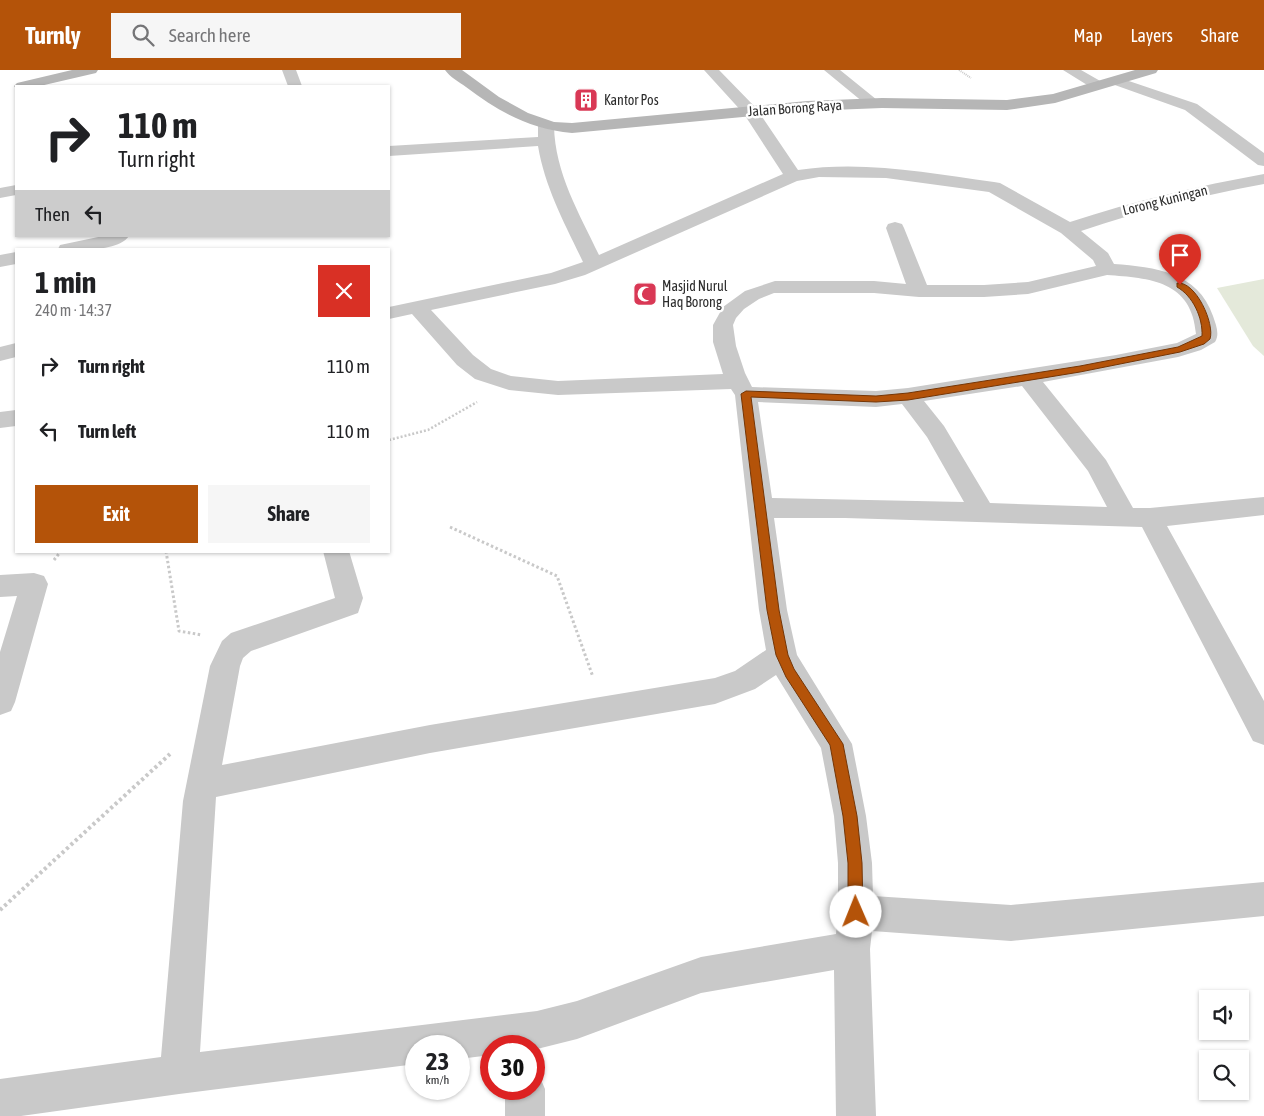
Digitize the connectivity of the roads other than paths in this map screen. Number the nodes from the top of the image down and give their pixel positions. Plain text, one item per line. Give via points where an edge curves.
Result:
1 (91, 70) edge
2 (289, 70) edge
3 (452, 70) edge
4 (711, 70) edge
5 (831, 70) edge
6 (1070, 70) edge
7 (1151, 70) edge
8 (1117, 81) junction
9 (26, 85) edge
10 (295, 85) edge
11 (1097, 85) junction
12 (874, 104) junction
13 (750, 111) junction
14 (545, 134) junction
15 (390, 151) edge
16 (1264, 161) edge
17 (793, 176) junction
18 (1264, 178) edge
19 (15, 190) edge
20 (0, 193) edge
21 (895, 228) dead end
22 (1068, 229) junction
23 (118, 237) edge
24 (73, 248) edge
25 (15, 258) edge
26 (0, 261) edge
27 (594, 264) junction
28 (1107, 269) junction
29 (919, 291) junction
30 (417, 308) junction
31 (390, 313) edge
32 (15, 350) edge
33 (0, 354) edge
34 (1027, 377) junction
35 (741, 388) junction
36 (908, 396) junction
37 (15, 418) edge
38 (0, 420) edge
39 (1264, 506) edge
40 (761, 508) junction
41 (984, 513) junction
42 (1138, 518) junction
43 (337, 553) edge
44 (0, 586) edge
45 (782, 655) junction
46 (0, 702) edge
47 (1264, 731) edge
48 (201, 788) junction
49 (1264, 899) edge
50 (856, 912) junction
51 (852, 949) junction
52 (533, 1035) edge
53 (480, 1043) edge
54 (179, 1074) junction
55 (0, 1098) edge
56 (525, 1100) edge
57 (525, 1116) edge
58 (856, 1116) edge

1 - 9 main road
2 - 10 street
3 - 14 main road, Jalan Borong Raya
4 - 13 street
5 - 12 street
6 - 11 street
7 - 8 main road, Jalan Borong Raya
8 - 11 main road, Jalan Borong Raya
8 - 16 street via 1191,107
11 - 12 main road, Jalan Borong Raya via 1055,98 1007,105
12 - 13 main road, Jalan Borong Raya
13 - 14 main road, Jalan Borong Raya via 572,128
13 - 17 street
14 - 15 street
14 - 27 street via 558,185
17 - 22 street via 819,172 886,173 994,187
17 - 27 street
18 - 22 street, Lorong Kuningan via 1130,208
19 - 20 street
21 - 29 street
22 - 28 street via 1101,258
23 - 24 street
25 - 26 street
27 - 30 street via 555,278
28 - 29 street via 1028,288
28 - 34 street via 1152,272 1188,290 1207,327 1206,337 1180,349
29 - 35 street via 775,286 746,298 729,313 723,325 724,339
30 - 31 street
30 - 35 street via 465,360 483,374 509,383 558,388
32 - 33 street
34 - 36 street
34 - 42 street
35 - 36 street via 876,399
35 - 40 street
36 - 41 street via 936,432
37 - 38 street
39 - 42 street
40 - 41 street
40 - 45 street via 773,610
41 - 42 street
42 - 47 street
43 - 48 street via 348,605 241,642 232,650 225,666
44 - 46 street via 34,584
45 - 48 street via 745,680 714,691 430,739 219,781
45 - 50 street via 836,744 850,816
48 - 54 street
49 - 50 street via 1010,923
50 - 51 street
51 - 52 street via 701,974
51 - 58 street
53 - 54 street
54 - 55 street
56 - 57 street

